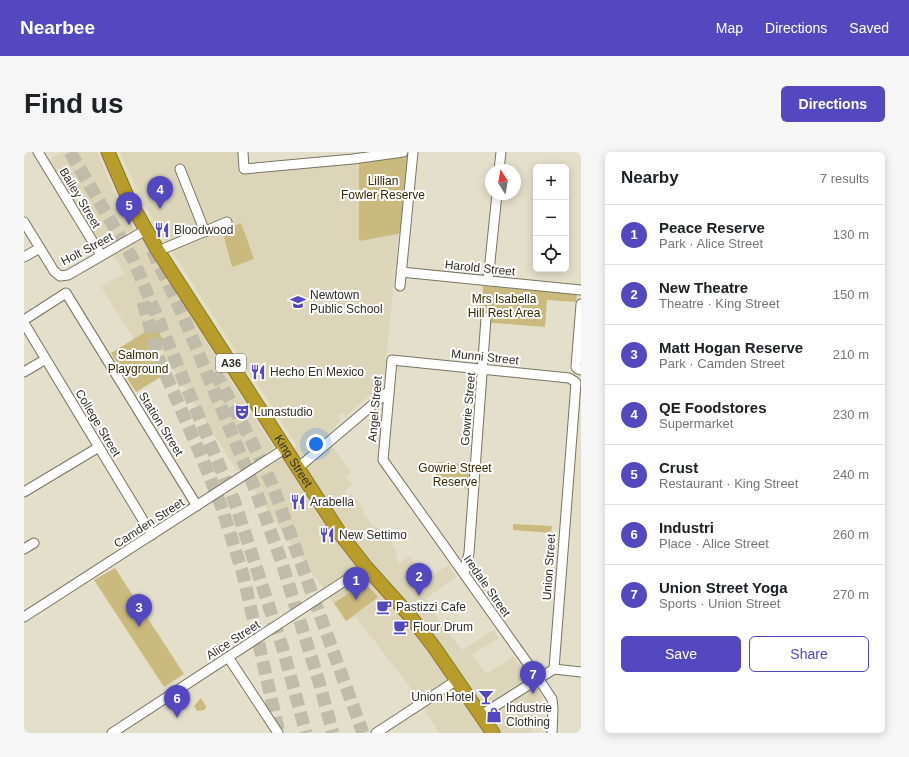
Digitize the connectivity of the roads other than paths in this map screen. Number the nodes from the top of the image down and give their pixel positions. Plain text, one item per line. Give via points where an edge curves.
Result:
1 (38, 152) edge
2 (108, 152) edge
3 (243, 152) edge
4 (403, 152) edge
5 (412, 152) edge
6 (501, 152) edge
7 (500, 164) edge
8 (180, 169) dead end
9 (496, 200) edge
10 (24, 222) edge
11 (227, 222) dead end
12 (146, 230) junction
13 (205, 232) junction
14 (40, 248) junction
15 (158, 251) junction
16 (101, 256) junction
17 (24, 257) edge
18 (401, 272) junction
19 (488, 281) junction
20 (400, 286) dead end
21 (581, 290) edge
22 (581, 304) edge
23 (486, 318) dead end
24 (24, 320) edge
25 (24, 323) edge
26 (46, 359) junction
27 (392, 360) joint
28 (579, 369) edge
29 (483, 370) junction
30 (24, 372) edge
31 (574, 380) joint
32 (389, 391) junction
33 (99, 447) junction
34 (286, 448) junction
35 (383, 460) joint
36 (299, 467) junction
37 (24, 492) edge
38 (197, 506) junction
39 (152, 535) junction
40 (34, 543) dead end
41 (24, 549) edge
42 (366, 567) junction
43 (464, 573) junction
44 (24, 617) edge
45 (228, 657) junction
46 (554, 669) junction
47 (581, 672) edge
48 (538, 679) junction
49 (457, 680) junction
50 (481, 715) junction
51 (112, 733) edge
52 (278, 733) edge
53 (376, 733) edge
54 (493, 733) edge
55 (552, 733) edge

1 - 16 street, Bailey Street
2 - 12 highway, King Street / A36 via 127,196
3 - 4 street via 244,169
5 - 18 street
6 - 7 street
8 - 13 street
9 - 19 street
10 - 14 street
11 - 13 street
12 - 15 highway, King Street / A36
12 - 16 street, Holt Street
13 - 15 street
14 - 16 street, Holt Street via 60,276 68,275
14 - 17 street
15 - 34 highway, King Street / A36
18 - 19 street, Harold Street
18 - 20 street
19 - 21 street, Harold Street
22 - 28 street via 576,367
23 - 29 street, Gowrie Street
24 - 38 street, Station Street via 66,293
25 - 26 street, College Street
26 - 30 street
26 - 33 street, College Street
27 - 29 street, Munni Street
27 - 32 street, Angel Street
29 - 31 street, Munni Street
29 - 43 street, Gowrie Street via 469,554
31 - 46 street, Union Street via 576,386
32 - 35 street, Angel Street
32 - 36 street
33 - 37 street
33 - 39 street, College Street
34 - 36 highway, King Street / A36
34 - 38 street, Camden Street
35 - 43 street, Iredale Street
36 - 42 highway, King Street / A36 via 342,535
38 - 39 street, Camden Street
39 - 44 street, Camden Street
40 - 41 street
42 - 45 street, Alice Street
42 - 49 highway, King Street / A36 via 422,631
43 - 48 street, Iredale Street
45 - 51 street, Alice Street
45 - 52 street
46 - 47 street
46 - 48 street
48 - 50 street
48 - 55 street, Iredale Street via 552,700
49 - 50 highway, King Street / A36
49 - 53 street
50 - 54 highway, King Street / A36

